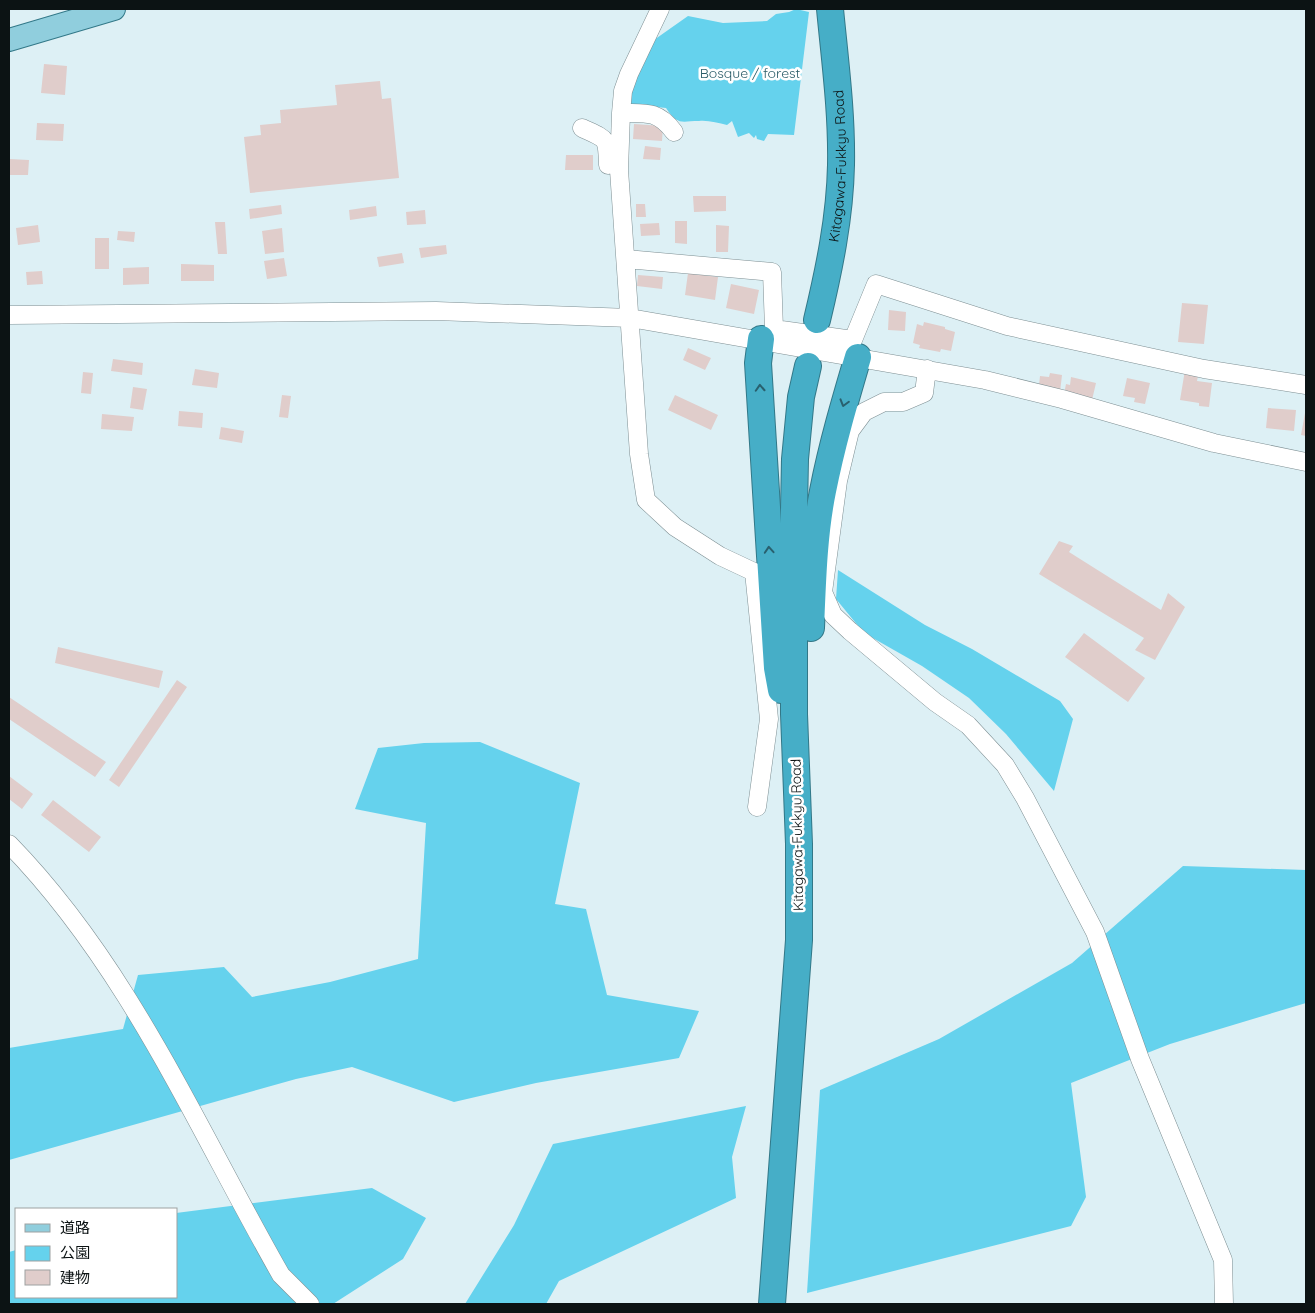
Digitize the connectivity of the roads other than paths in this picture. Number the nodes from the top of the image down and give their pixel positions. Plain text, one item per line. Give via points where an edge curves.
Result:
1 (114, 9) edge
2 (660, 9) edge
3 (830, 9) edge
4 (72, 15) edge
5 (9, 40) edge
6 (620, 112) junction
7 (582, 128) dead end
8 (674, 132) dead end
9 (618, 170) junction
10 (626, 259) junction
11 (9, 315) edge
12 (630, 318) junction
13 (817, 320) dead end
14 (761, 339) junction
15 (858, 357) junction
16 (808, 366) dead end
17 (927, 369) junction
18 (1306, 385) edge
19 (1306, 462) edge
20 (796, 772) junction
21 (757, 807) dead end
22 (9, 844) edge
23 (310, 1304) edge
24 (772, 1304) edge
25 (1224, 1304) edge

1 - 4 main road
2 - 6 street via 629,74
3 - 13 highway, Kitagawa-Fukkyu Road via 842,167 828,276
4 - 5 main road
6 - 8 street via 661,117
6 - 9 street
7 - 9 street via 605,139 609,171
9 - 10 street
10 - 12 street
10 - 18 street via 772,272 774,329 853,340 876,284 1006,326 1204,369
11 - 12 street via 436,311
12 - 14 street
12 - 21 street via 639,454 646,500 674,527 720,556 754,572 769,719
14 - 15 street
20 -> 14 highway via 776,668 758,363
15 - 17 street
15 -> 20 highway via 822,492 813,585 807,708
16 - 20 highway, Kitagawa-Fukkyu Road via 801,397 795,459
17 - 19 street via 985,380 1214,442
17 - 25 street via 924,393 903,402 884,402 864,412 850,431 838,481 823,592 833,615 850,631 935,702 968,725 1005,765 1025,798 1095,932 1140,1059 1223,1260
20 - 24 highway, Kitagawa-Fukkyu Road via 800,844 798,940
22 - 23 street via 42,878 142,1020 281,1275

